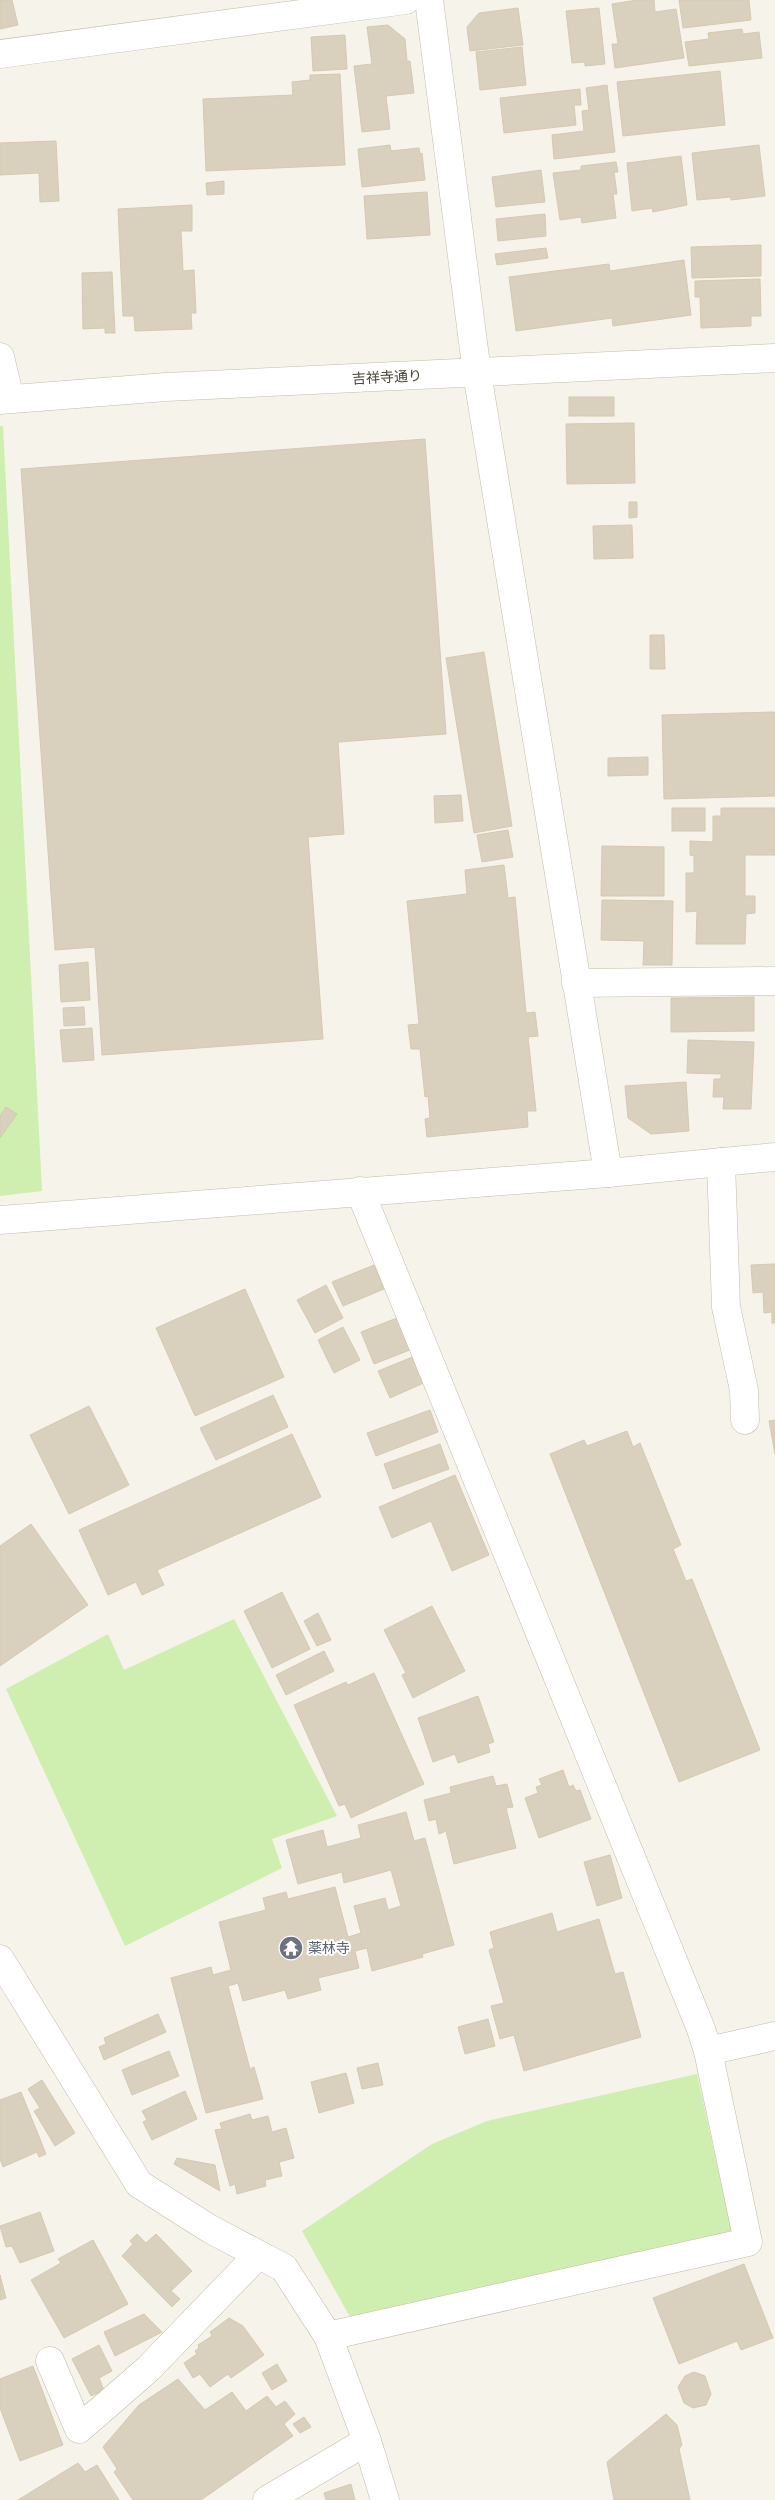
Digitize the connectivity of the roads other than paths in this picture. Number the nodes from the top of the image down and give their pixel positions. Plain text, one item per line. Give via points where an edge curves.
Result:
1 (406, 0) edge
2 (430, 0) edge
3 (0, 54) edge
4 (0, 357) edge
5 (775, 358) edge
6 (476, 373) junction
7 (5, 400) edge
8 (775, 981) edge
9 (576, 983) junction
10 (775, 1157) edge
11 (721, 1162) junction
12 (608, 1173) junction
13 (360, 1191) junction
14 (0, 1220) edge
15 (745, 1420) dead end
16 (0, 1959) edge
17 (775, 2036) edge
18 (708, 2051) junction
19 (258, 2255) junction
20 (328, 2336) junction
21 (50, 2361) dead end
22 (367, 2441) junction
23 (267, 2500) edge
24 (385, 2500) edge

1 - 3 street
2 - 6 street
4 - 7 street
5 - 6 street, 吉祥寺通り
6 - 7 street, 吉祥寺通り via 166,387
6 - 9 street
8 - 9 street
9 - 12 street
10 - 11 street
11 - 12 street
11 - 15 street via 726,1307 744,1390
12 - 13 street
13 - 14 street
13 - 18 street
16 - 19 street via 139,2184
17 - 18 street
18 - 20 street via 748,2242
19 - 20 street via 284,2268
19 - 21 street via 148,2369 78,2429
20 - 22 street
22 - 23 street
22 - 24 street

